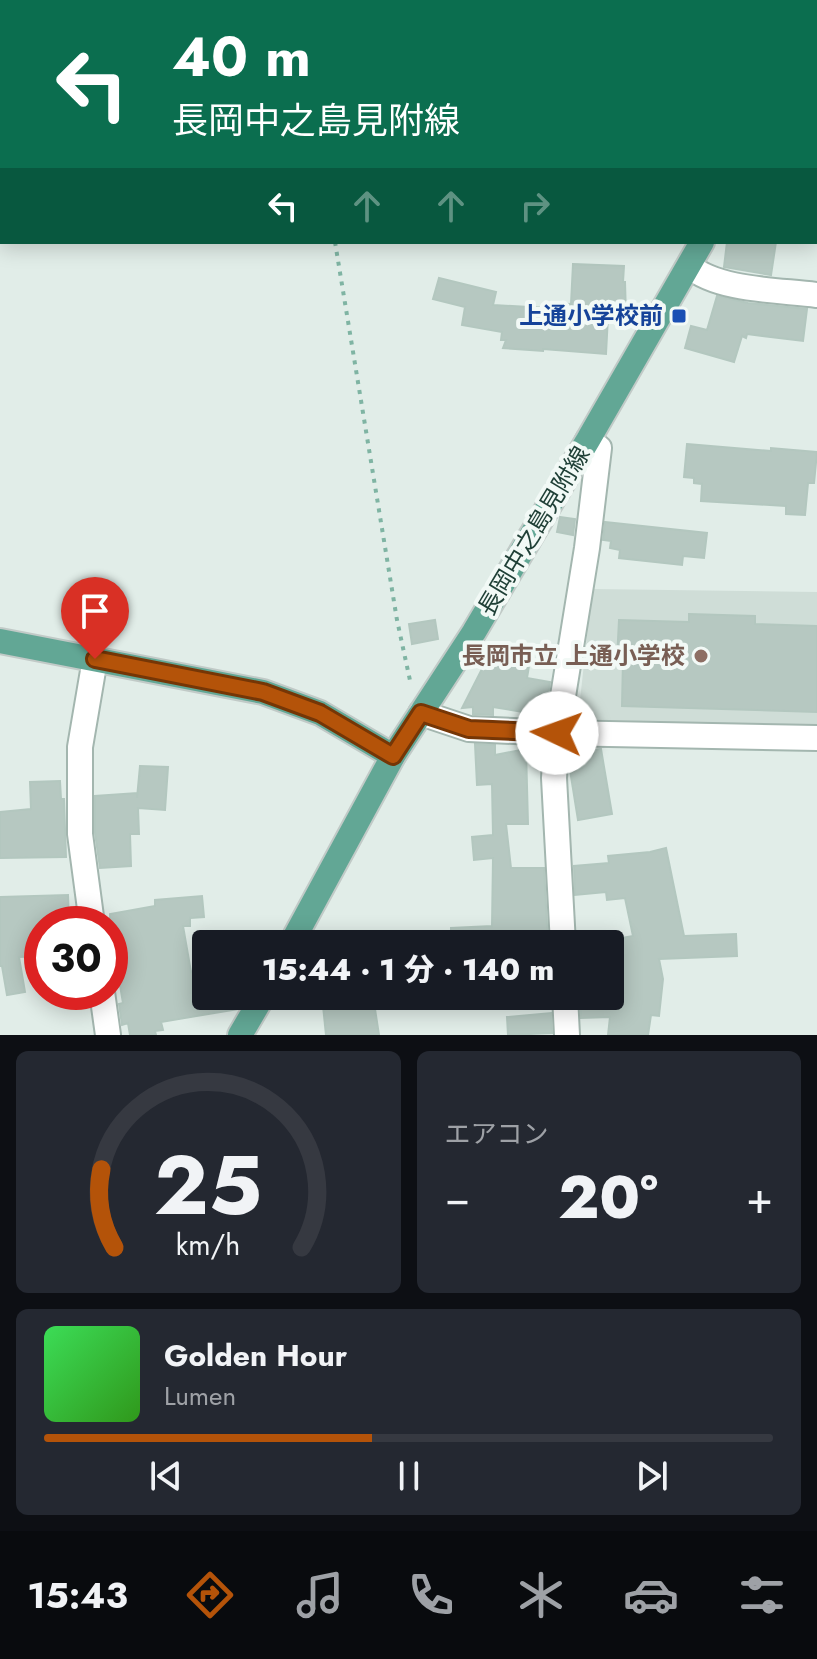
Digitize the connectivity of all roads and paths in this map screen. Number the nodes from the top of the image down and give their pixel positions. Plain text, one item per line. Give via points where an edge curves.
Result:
1 (335, 244) edge
2 (701, 244) edge
3 (689, 266) junction
4 (817, 295) edge
5 (588, 440) junction
6 (0, 641) edge
7 (95, 659) junction
8 (421, 713) junction
9 (557, 733) junction
10 (817, 738) edge
11 (393, 756) junction
12 (90, 906) edge
13 (299, 930) edge
14 (562, 930) edge
15 (105, 1010) edge
16 (255, 1010) edge
17 (566, 1010) edge
18 (108, 1035) edge
19 (240, 1035) edge
20 (567, 1035) edge

1 - 8 path via 397,620
2 - 3 main road, 長岡中之島見附線
3 - 4 street via 723,284
3 - 5 main road, 長岡中之島見附線
5 - 8 main road, 長岡中之島見附線
5 - 9 street via 599,448 597,471
6 - 7 main road
7 - 11 main road via 263,692 320,713
7 - 12 street via 80,747 80,834
8 - 9 street via 469,729
8 - 11 main road, 長岡中之島見附線
9 - 10 street
9 - 14 street via 554,778
11 - 13 main road, 長岡中之島見附線
15 - 18 street
16 - 19 main road
17 - 20 street

